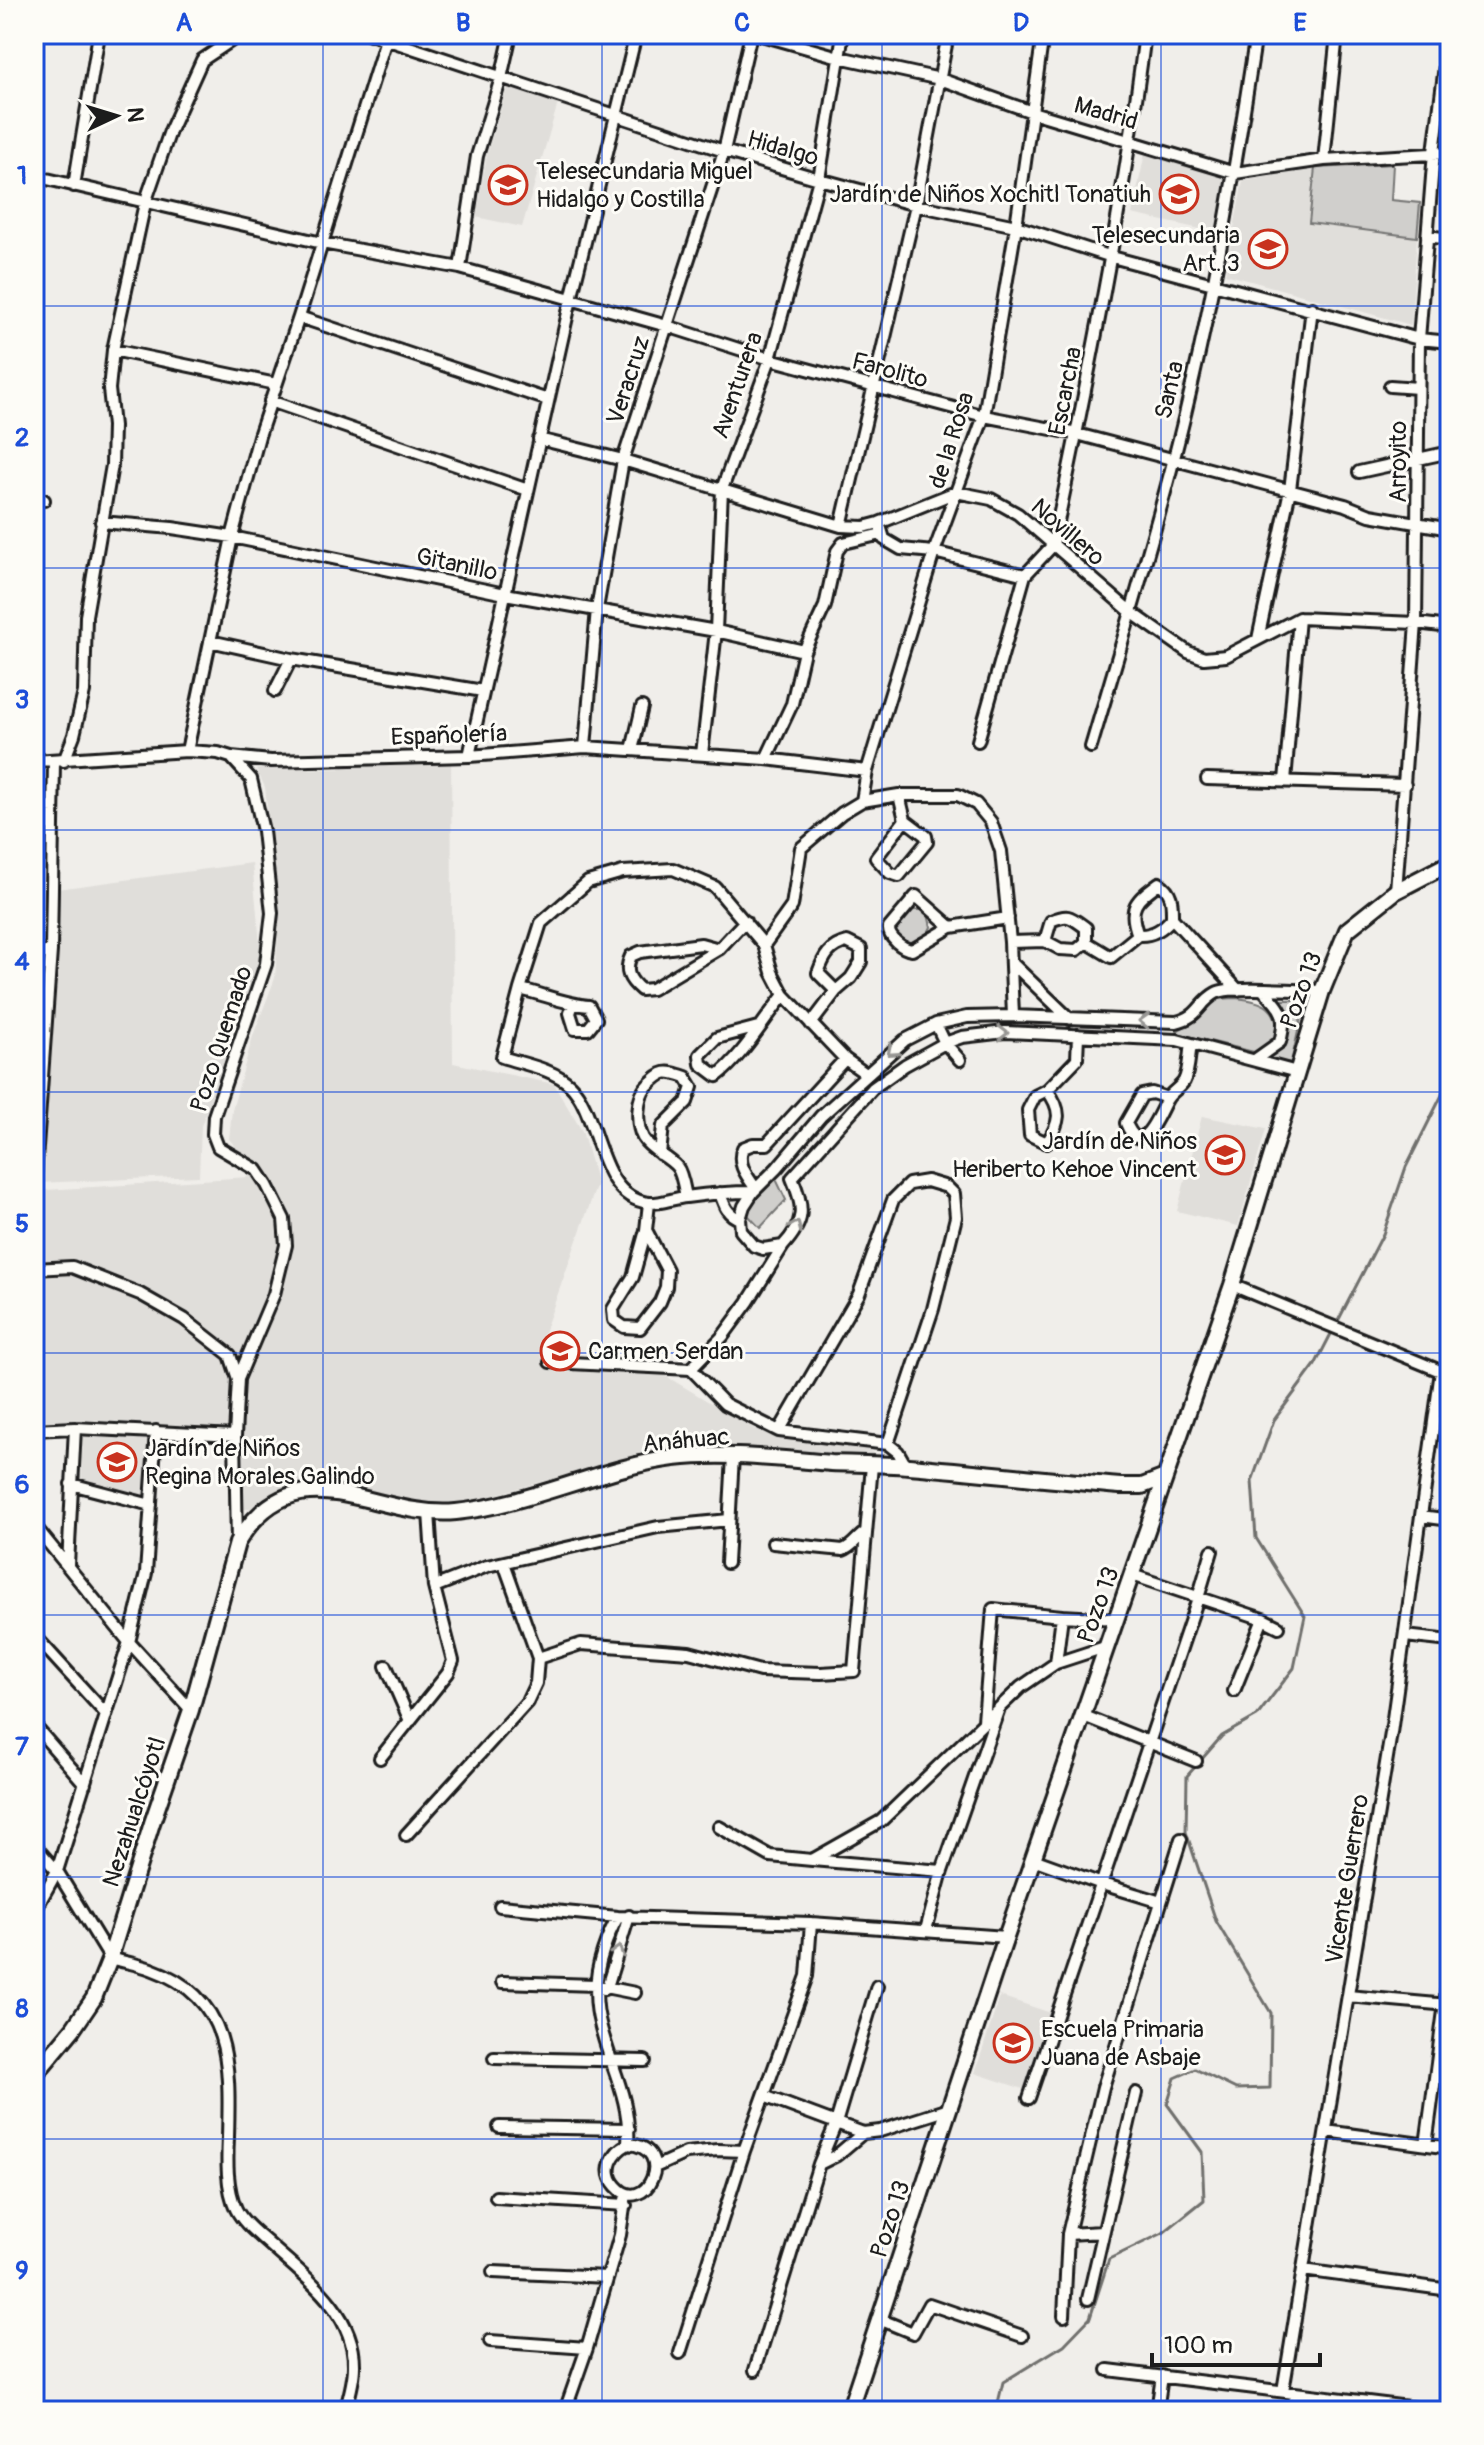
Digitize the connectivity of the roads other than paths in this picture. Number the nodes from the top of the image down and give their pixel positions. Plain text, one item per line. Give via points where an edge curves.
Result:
1 (99, 34) edge
2 (241, 34) edge
3 (370, 34) edge
4 (511, 34) edge
5 (636, 34) edge
6 (751, 34) edge
7 (758, 34) edge
8 (843, 34) edge
9 (948, 34) edge
10 (1043, 34) edge
11 (1145, 34) edge
12 (1256, 34) edge
13 (1337, 34) edge
14 (1449, 34) edge
15 (386, 37) edge
16 (839, 57) junction
17 (501, 78) junction
18 (940, 79) junction
19 (1032, 112) junction
20 (617, 114) junction
21 (1131, 141) junction
22 (724, 151) junction
23 (1434, 152) junction
24 (1450, 153) edge
25 (1324, 160) junction
26 (1235, 173) junction
27 (34, 176) edge
28 (819, 179) junction
29 (74, 186) junction
30 (145, 203) junction
31 (916, 205) junction
32 (1016, 226) junction
33 (1427, 236) junction
34 (1450, 239) edge
35 (322, 243) junction
36 (1112, 257) junction
37 (460, 268) junction
38 (1215, 282) junction
39 (571, 299) junction
40 (1312, 308) junction
41 (299, 317) junction
42 (667, 326) junction
43 (1419, 339) junction
44 (1450, 342) edge
45 (113, 350) junction
46 (770, 359) junction
47 (276, 384) junction
48 (875, 386) junction
49 (1390, 386) dead end
50 (1418, 388) junction
51 (548, 400) junction
52 (270, 401) junction
53 (984, 416) junction
54 (1077, 434) junction
55 (539, 439) junction
56 (1450, 452) edge
57 (1418, 458) junction
58 (623, 460) junction
59 (1174, 460) junction
60 (1359, 472) dead end
61 (722, 489) junction
62 (528, 490) junction
63 (1290, 490) junction
64 (956, 492) junction
65 (101, 522) junction
66 (1418, 522) junction
67 (841, 526) junction
68 (881, 528) junction
69 (1450, 529) edge
70 (232, 537) junction
71 (1053, 545) junction
72 (934, 552) junction
73 (1025, 575) junction
74 (505, 594) junction
75 (597, 609) junction
76 (1131, 612) junction
77 (1299, 618) junction
78 (1416, 623) junction
79 (1450, 627) edge
80 (716, 631) junction
81 (1258, 639) junction
82 (210, 641) junction
83 (804, 651) junction
84 (291, 659) junction
85 (275, 691) dead end
86 (483, 691) junction
87 (642, 707) dead end
88 (978, 741) dead end
89 (585, 747) junction
90 (1091, 747) dead end
91 (632, 750) junction
92 (187, 751) junction
93 (702, 754) junction
94 (469, 756) junction
95 (231, 757) junction
96 (766, 759) junction
97 (34, 761) edge
98 (59, 761) junction
99 (867, 771) junction
100 (1207, 779) dead end
101 (1285, 781) junction
102 (1405, 785) junction
103 (899, 795) junction
104 (862, 801) junction
105 (34, 806) edge
106 (53, 807) junction
107 (905, 820) junction
108 (1450, 863) edge
109 (1396, 891) junction
110 (1008, 918) junction
111 (1172, 918) junction
112 (745, 921) junction
113 (951, 927) junction
114 (1138, 935) junction
115 (1045, 941) junction
116 (1010, 942) junction
117 (1086, 942) junction
118 (764, 945) junction
119 (719, 949) junction
120 (51, 951) junction
121 (34, 954) edge
122 (1011, 962) junction
123 (520, 989) junction
124 (1238, 990) junction
125 (1263, 990) junction
126 (836, 991) junction
127 (1322, 991) junction
128 (784, 995) junction
129 (573, 1004) dead end
130 (1013, 1016) junction
131 (1070, 1019) junction
132 (1176, 1022) junction
133 (811, 1024) junction
134 (936, 1024) junction
135 (758, 1027) junction
136 (1078, 1035) junction
137 (1177, 1040) junction
138 (945, 1043) junction
139 (1191, 1044) junction
140 (845, 1059) junction
141 (1256, 1059) junction
142 (960, 1060) dead end
143 (1297, 1072) junction
144 (866, 1074) junction
145 (1047, 1090) junction
146 (1167, 1098) junction
147 (38, 1101) edge
148 (660, 1154) junction
149 (777, 1168) junction
150 (792, 1178) junction
151 (34, 1189) edge
152 (755, 1190) junction
153 (720, 1193) junction
154 (686, 1197) junction
155 (649, 1203) junction
156 (740, 1219) junction
157 (646, 1230) junction
158 (783, 1246) junction
159 (34, 1269) edge
160 (1232, 1285) junction
161 (550, 1362) dead end
162 (691, 1369) junction
163 (1446, 1373) edge
164 (238, 1379) junction
165 (75, 1428) junction
166 (34, 1430) edge
167 (156, 1431) junction
168 (779, 1431) junction
169 (235, 1436) junction
170 (888, 1444) junction
171 (733, 1456) junction
172 (872, 1465) junction
173 (906, 1466) junction
174 (1165, 1477) junction
175 (71, 1484) junction
176 (151, 1505) junction
177 (429, 1512) junction
178 (1421, 1516) junction
179 (729, 1520) junction
180 (1450, 1520) edge
181 (34, 1525) edge
182 (866, 1532) junction
183 (237, 1543) junction
184 (773, 1543) dead end
185 (1212, 1551) dead end
186 (504, 1563) junction
187 (727, 1563) dead end
188 (68, 1565) junction
189 (1132, 1575) junction
190 (434, 1587) junction
191 (1198, 1598) junction
192 (1062, 1616) junction
193 (1116, 1619) junction
194 (1263, 1619) junction
195 (1279, 1627) dead end
196 (34, 1635) edge
197 (1405, 1636) junction
198 (1450, 1641) edge
199 (129, 1642) junction
200 (1105, 1647) junction
201 (538, 1658) junction
202 (1056, 1663) junction
203 (386, 1666) dead end
204 (1234, 1691) dead end
205 (1000, 1705) junction
206 (191, 1710) junction
207 (106, 1714) junction
208 (1084, 1716) junction
209 (410, 1721) junction
210 (984, 1721) junction
211 (34, 1725) edge
212 (1149, 1742) junction
213 (380, 1758) dead end
214 (1196, 1761) dead end
215 (85, 1784) junction
216 (719, 1827) dead end
217 (406, 1835) dead end
218 (1181, 1839) dead end
219 (34, 1845) edge
220 (1033, 1859) junction
221 (812, 1860) junction
222 (57, 1871) junction
223 (942, 1871) junction
224 (1102, 1884) junction
225 (1161, 1902) junction
226 (500, 1906) dead end
227 (34, 1912) edge
228 (624, 1916) junction
229 (811, 1923) junction
230 (926, 1930) junction
231 (1006, 1937) junction
232 (110, 1958) junction
233 (1450, 1966) edge
234 (502, 1982) dead end
235 (877, 1986) dead end
236 (599, 1989) junction
237 (635, 1993) dead end
238 (1348, 1996) junction
239 (1447, 2005) edge
240 (494, 2058) dead end
241 (610, 2060) junction
242 (645, 2061) dead end
243 (34, 2076) edge
244 (1136, 2093) dead end
245 (764, 2096) junction
246 (1029, 2098) dead end
247 (949, 2109) junction
248 (836, 2123) junction
249 (499, 2127) dead end
250 (629, 2129) junction
251 (1326, 2131) junction
252 (863, 2133) junction
253 (628, 2144) junction
254 (1426, 2145) junction
255 (1450, 2148) edge
256 (744, 2151) junction
257 (819, 2164) junction
258 (655, 2167) junction
259 (496, 2197) dead end
260 (626, 2200) junction
261 (1102, 2232) junction
262 (1068, 2234) junction
263 (1303, 2270) junction
264 (493, 2272) dead end
265 (608, 2277) junction
266 (1450, 2290) edge
267 (1088, 2299) dead end
268 (1064, 2316) dead end
269 (879, 2319) junction
270 (1022, 2336) dead end
271 (490, 2341) dead end
272 (587, 2348) junction
273 (680, 2353) dead end
274 (755, 2370) dead end
275 (1108, 2370) dead end
276 (1162, 2376) junction
277 (1288, 2392) junction
278 (346, 2408) dead end
279 (490, 2408) dead end
280 (523, 2411) edge
281 (565, 2411) edge
282 (849, 2411) edge
283 (1157, 2411) edge
284 (1296, 2411) edge
285 (1441, 2411) edge

1 - 29 street
2 - 30 street via 202,60
3 - 15 street, Hidalgo
4 - 17 street
5 - 20 street
6 - 22 street, Veracruz
7 - 16 street, Madrid
8 - 16 street, Aventurera
9 - 18 street
10 - 19 street, de la Rosa
11 - 21 street, Escarcha
12 - 26 street, Santa
13 - 25 street
14 - 23 street, Arroyito
15 - 17 street, Hidalgo
15 - 35 street
16 - 18 street, Madrid
16 - 28 street, Aventurera
17 - 20 street, Hidalgo
17 - 37 street via 477,156
18 - 19 street, Madrid
18 - 31 street
19 - 21 street, Madrid
19 - 32 street, de la Rosa
20 - 22 street, Hidalgo
20 - 39 street
21 - 26 street, Madrid
21 - 36 street, Escarcha
22 - 28 street, Hidalgo
22 - 42 street, Veracruz
23 - 24 street, Madrid
23 - 25 street, Madrid
23 - 33 street, Arroyito
25 - 26 street, Madrid
26 - 38 street, Santa
27 - 29 street, Farolito
28 - 31 street, Hidalgo
28 - 46 street, Aventurera
29 - 30 street, Farolito
30 - 35 street, Farolito
30 - 45 street
31 - 32 street, Hidalgo
31 - 48 street
32 - 36 street, Hidalgo
32 - 53 street, de la Rosa
33 - 34 street
33 - 43 street, Arroyito
35 - 37 street, Farolito
35 - 41 street
36 - 38 street, Hidalgo
36 - 54 street, Escarcha
37 - 39 street, Farolito
38 - 40 street, Hidalgo
38 - 59 street, Santa
39 - 42 street, Farolito
39 - 51 street
40 - 43 street, Hidalgo
40 - 63 street
41 - 47 street
41 - 51 street
42 - 46 street, Farolito
42 - 58 street, Veracruz
43 - 44 street, Hidalgo
43 - 50 street, Arroyito
45 - 47 street
45 - 65 street via 112,465
46 - 48 street, Farolito
46 - 61 street, Aventurera
47 - 52 street
48 - 53 street, Farolito
48 - 67 street
49 - 50 street
50 - 57 street, Arroyito
51 - 55 street
52 - 62 street
52 - 70 street
53 - 54 street, Farolito
53 - 64 street, de la Rosa
54 - 59 street, Farolito
54 - 71 street, Escarcha
55 - 58 street
55 - 62 street
56 - 57 street
57 - 60 street
57 - 66 street, Arroyito
58 - 61 street
58 - 75 street, Veracruz
59 - 63 street, Farolito
59 - 76 street, Santa
61 - 67 street
61 - 80 street, Aventurera
62 - 74 street
63 - 66 street, Farolito via 1370,515
63 - 81 street
64 - 68 street
64 - 71 street, Novillero via 991,499 1018,514
64 - 72 street, de la Rosa
65 - 70 street, Gitanillo
65 - 98 street via 86,616 84,692 74,735
66 - 69 street, Farolito
66 - 78 street, Arroyito
67 - 68 street
68 - 72 street via 884,539 901,549
68 - 83 street via 843,543 837,551 825,606
70 - 74 street, Gitanillo
70 - 82 street
71 - 73 street
71 - 76 street, Novillero
72 - 73 street
72 - 99 street, de la Rosa
73 - 88 street
74 - 75 street, Gitanillo
74 - 86 street
75 - 80 street, Gitanillo
75 - 89 street, Veracruz
76 - 81 street, Novillero via 1204,658 1226,656
76 - 90 street, Santa
77 - 78 street, Novillero
77 - 81 street, Novillero
77 - 101 street
78 - 79 street, Novillero
78 - 102 street, Arroyito
80 - 83 street, Gitanillo
80 - 93 street, Aventurera
82 - 84 street
82 - 92 street
83 - 96 street via 792,704
84 - 85 street
84 - 86 street
86 - 94 street
87 - 91 street
89 - 91 street, Españolería
89 - 94 street, Españolería
91 - 93 street, Españolería
92 - 95 street, Españolería
92 - 98 street, Españolería
93 - 96 street, Españolería
94 - 95 street, Españolería via 271,761
95 - 164 street, Pozo Quemado via 251,779 272,913 266,964 214,1116 213,1134 218,1147 257,1170 267,1185 284,1219 286,1245 274,1294
96 - 99 street, Españolería
97 - 98 street, Españolería
98 - 106 street
99 - 104 street, de la Rosa
100 - 101 street
101 - 102 street
102 - 109 street, Arroyito
103 - 104 street
103 - 107 street
103 - 110 street via 958,795 976,804 991,822 1001,851
104 - 118 street via 801,848 792,906
105 - 106 street
106 - 120 street
107 - 107 street via 876,858 899,876 927,842
108 - 109 main road, Pozo 13
109 - 127 main road, Pozo 13 via 1347,930
110 - 113 street
110 - 116 street
111 - 114 street via 1162,929
111 - 114 street via 1172,900 1159,883 1133,906 1131,918
111 - 124 street
112 - 118 street
112 - 119 street
112 - 123 street via 715,887 673,869 623,872 588,882 541,923
113 - 113 street via 916,896 888,931 912,950
114 - 117 street via 1111,957
115 - 116 street
115 - 117 street via 1077,950
115 - 117 street via 1051,921 1064,915 1086,928
116 - 122 street
118 - 128 street
119 - 119 street via 701,944 640,952 626,966 630,981 641,990 652,989
120 - 121 street
120 - 147 street
122 - 130 street
122 - 131 street
123 - 129 street
123 - 155 street via 502,1057 568,1082 580,1096 615,1182 625,1193
124 - 125 street
124 - 132 street via 1216,993 1189,1020
125 - 127 street
125 - 141 street via 1280,1007 1284,1025 1280,1042
126 - 126 street via 818,973 835,945 847,942 861,949 861,962
126 - 133 street
127 - 143 main road, Pozo 13
128 - 133 street
128 - 135 street
130 - 131 street
130 - 134 street
132 -> 131 street
132 - 137 street
133 - 140 street
134 - 138 street
134 -> 144 street via 905,1040
135 - 135 street via 717,1038 700,1055 701,1064 717,1076
136 - 137 street
138 -> 136 street via 986,1033
136 - 145 street via 1077,1059
137 - 139 street
138 - 142 street
138 - 150 street via 873,1088
139 - 141 street
139 - 146 street via 1185,1080
140 - 144 street
140 - 152 street via 767,1144 743,1148 744,1171
141 - 143 street
143 - 160 main road, Pozo 13
144 - 149 street
145 - 145 street via 1035,1096 1028,1110 1030,1135 1047,1143 1058,1126 1057,1104
146 - 146 street via 1142,1095 1126,1123 1129,1130 1138,1136 1152,1131
147 - 151 street
148 - 148 street via 663,1126 687,1102 692,1087 686,1077 668,1071 641,1091 638,1106 643,1138
148 - 154 street via 678,1168
149 - 150 street
149 - 152 street
158 -> 150 street via 799,1227 801,1215
152 - 153 street
152 - 156 street
153 - 154 street
153 - 156 street via 725,1207
154 - 155 street
155 - 157 street
156 - 158 street via 741,1231 754,1246
157 - 157 street via 633,1277 613,1309 614,1320 624,1327 640,1328 666,1287 667,1270
158 - 162 street via 723,1336
159 - 164 street via 72,1267 140,1294 230,1355
160 - 163 street
160 - 174 main road, Pozo 13
161 - 162 street
162 - 168 street via 725,1404
163 - 178 street, Vicente Guerrero
164 - 169 street, Pozo Quemado
165 - 166 street
165 - 167 street
165 - 175 street
167 - 169 street
167 - 176 street
168 - 170 street
168 - 170 street via 859,1294 893,1200 909,1184 927,1181 954,1194 956,1217 933,1309
169 - 183 street, Pozo Quemado
170 - 173 street
171 - 172 main road, Anáhuac
171 - 177 main road, Anáhuac via 670,1459 485,1507
171 - 179 street
172 - 173 main road, Anáhuac
172 - 182 street
173 - 174 main road, Anáhuac via 1120,1486 1142,1486
174 - 189 main road, Pozo 13
175 - 176 street
175 - 188 street
176 - 199 street via 146,1573
177 - 183 main road, Anáhuac via 334,1491 305,1493 280,1498 261,1512
177 - 190 street
178 - 180 street
178 - 197 street, Vicente Guerrero
179 - 186 street via 658,1527
179 - 187 street
181 - 188 street
182 - 184 street via 843,1550
182 - 201 street via 854,1671 760,1671 689,1652 581,1644
183 - 206 main road, Nezahualcóyotl
185 - 191 street
186 - 190 street
186 - 201 street
188 - 199 street
189 - 191 street
189 - 193 main road, Pozo 13
190 - 209 street via 453,1661
191 - 194 street
191 - 212 street
192 - 193 street
192 - 202 street
192 - 210 street via 993,1609
193 - 200 main road, Pozo 13
194 - 195 street
194 - 204 street
196 - 207 street
197 - 198 street
197 - 238 street, Vicente Guerrero
199 - 206 street
199 - 207 street
200 - 202 street
200 - 208 main road, Pozo 13
201 - 217 street via 536,1683 527,1702
202 - 205 street
203 - 209 street
205 - 210 street
205 - 223 street
206 - 232 main road, Nezahualcóyotl
207 - 215 street
208 - 212 street
208 - 220 main road, Pozo 13
209 - 213 street
210 - 221 street via 881,1821
211 - 215 street
212 - 214 street
212 - 224 street
215 - 222 street
216 - 221 street via 770,1856
218 - 225 street
219 - 222 street
220 - 224 street
220 - 231 main road, Pozo 13
221 - 223 street
222 - 227 street
222 - 232 street
223 - 230 street
224 - 225 street
224 - 246 street
225 - 262 street via 1103,2087
226 - 228 street
228 - 229 street
228 - 236 street
229 - 230 street
229 - 245 street via 807,1976
230 - 231 street
231 - 247 main road, Pozo 13
232 - 243 main road, Nezahualcóyotl via 94,1998
232 - 278 street via 178,1983 198,1997 216,2021 229,2077 227,2169 236,2209 331,2303 347,2330 354,2368
233 - 239 street
234 - 236 street
235 - 248 street
236 - 237 street
236 - 241 street via 599,2025
238 - 239 street
238 - 251 street, Vicente Guerrero
239 - 254 street
240 - 241 street
241 - 242 street
241 - 250 street via 626,2103
244 - 261 street
245 - 248 street
245 - 256 street
247 - 252 street
247 - 269 main road, Pozo 13
248 - 252 street
248 - 257 street
249 - 250 street
250 - 253 street
251 - 254 street
251 - 263 street, Vicente Guerrero
252 - 257 street
253 - 258 street via 645,2149
253 - 260 street via 618,2149 609,2169
254 - 255 street
256 - 258 street via 686,2153
256 - 273 street
257 - 274 street
258 - 260 street via 647,2188
259 - 260 street
260 - 265 street
261 - 262 street
261 - 267 street
262 - 268 street
263 - 266 street
263 - 277 street, Vicente Guerrero
264 - 265 street
265 - 272 street
269 - 270 street via 913,2333 929,2304
269 - 282 main road, Pozo 13
271 - 272 street
272 - 281 street
275 - 276 street
276 - 277 street
276 - 283 street
277 - 284 street, Vicente Guerrero
277 - 285 street
279 - 280 street

